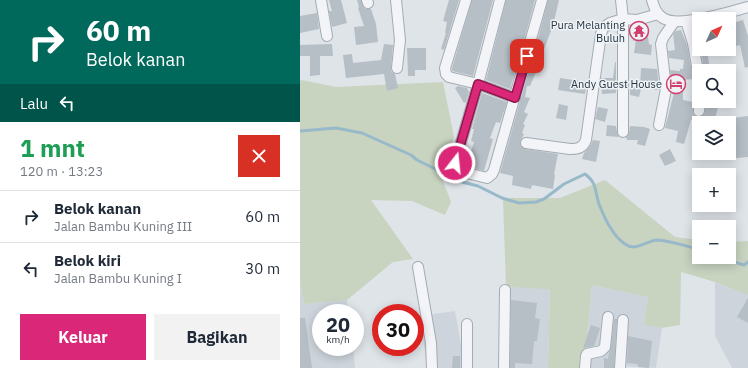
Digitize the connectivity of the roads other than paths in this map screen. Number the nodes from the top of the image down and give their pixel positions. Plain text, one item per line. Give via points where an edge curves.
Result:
1 (321, 0) edge
2 (396, 0) edge
3 (466, 0) edge
4 (500, 0) edge
5 (542, 0) edge
6 (621, 0) edge
7 (652, 0) edge
8 (748, 8) edge
9 (658, 14) junction
10 (623, 19) junction
11 (686, 21) junction
12 (674, 22) junction
13 (327, 36) dead end
14 (697, 64) edge
15 (397, 68) dead end
16 (478, 84) junction
17 (515, 98) junction
18 (659, 125) dead end
19 (623, 132) dead end
20 (526, 143) dead end
21 (418, 268) dead end
22 (505, 290) dead end
23 (608, 317) dead end
24 (623, 320) dead end
25 (467, 324) dead end
26 (432, 368) edge
27 (467, 368) edge
28 (504, 368) edge
29 (585, 368) edge
30 (620, 368) edge

1 - 13 street
2 - 15 street via 400,40
3 - 16 street via 444,72 449,77
4 - 16 street
5 - 17 street
6 - 10 street
7 - 9 street
8 - 11 street
9 - 10 street via 637,20
9 - 12 street
10 - 19 street
10 - 20 street via 606,25 601,34 584,145 570,149
11 - 12 street
11 - 14 street
12 - 18 street via 661,44 666,89
16 - 17 street
16 - 17 street via 455,163 459,171 487,178 492,174
21 - 26 street via 431,343
22 - 28 street
23 - 29 street via 605,347 601,351 587,354
24 - 30 street
25 - 27 street

